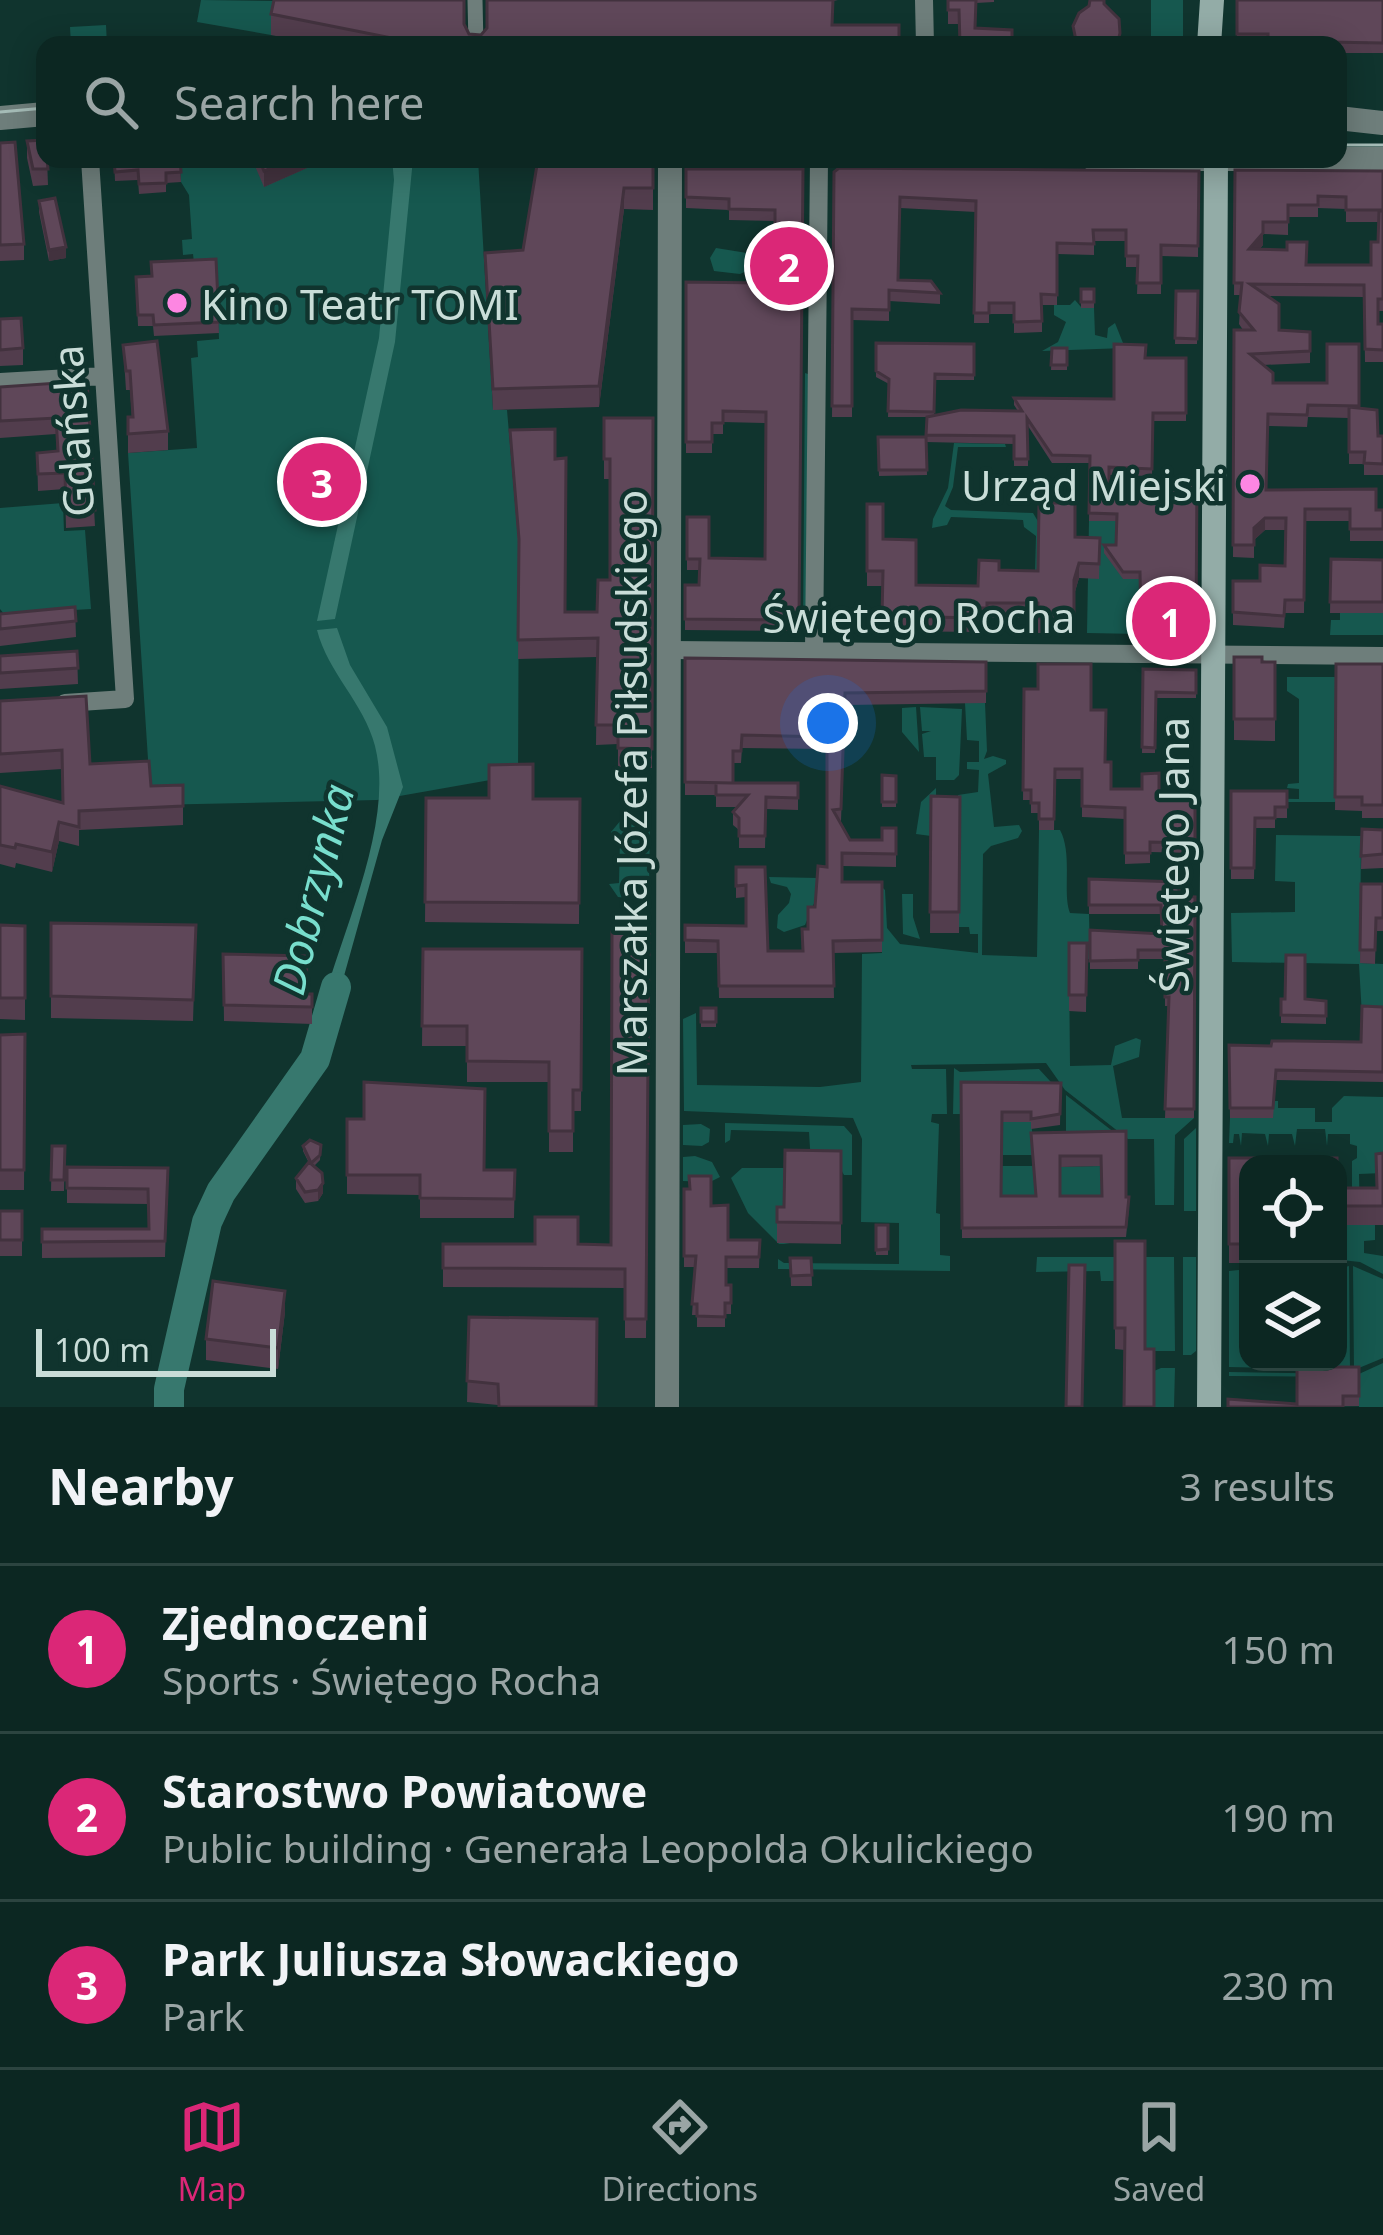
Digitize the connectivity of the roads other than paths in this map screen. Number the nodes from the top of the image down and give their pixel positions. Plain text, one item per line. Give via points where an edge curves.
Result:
1 (475, 0) edge
2 (924, 0) edge
3 (1212, 0) edge
4 (476, 36) edge
5 (925, 36) edge
6 (1210, 36) edge
7 (36, 115) edge
8 (0, 118) edge
9 (1347, 119) edge
10 (1383, 123) edge
11 (1347, 159) edge
12 (1383, 159) edge
13 (91, 168) edge
14 (670, 168) edge
15 (819, 168) edge
16 (1216, 168) edge
17 (104, 376) junction
18 (0, 382) edge
19 (670, 650) junction
20 (814, 652) junction
21 (1212, 655) junction
22 (1383, 656) edge
23 (44, 705) edge
24 (667, 1407) edge
25 (1208, 1407) edge

1 - 4 street
2 - 5 street
3 - 6 main road
7 - 8 street
9 - 10 street
11 - 12 street
13 - 17 street, Gdańska
14 - 19 street, Marszałka Józefa Piłsudskiego
15 - 20 street
16 - 21 main road, Świętego Jana
17 - 18 street
17 - 23 street, Gdańska via 125,699
19 - 20 street, Świętego Rocha
19 - 24 street, Marszałka Józefa Piłsudskiego
20 - 21 street, Świętego Rocha
21 - 22 street, Świętego Rocha
21 - 25 main road, Świętego Jana

